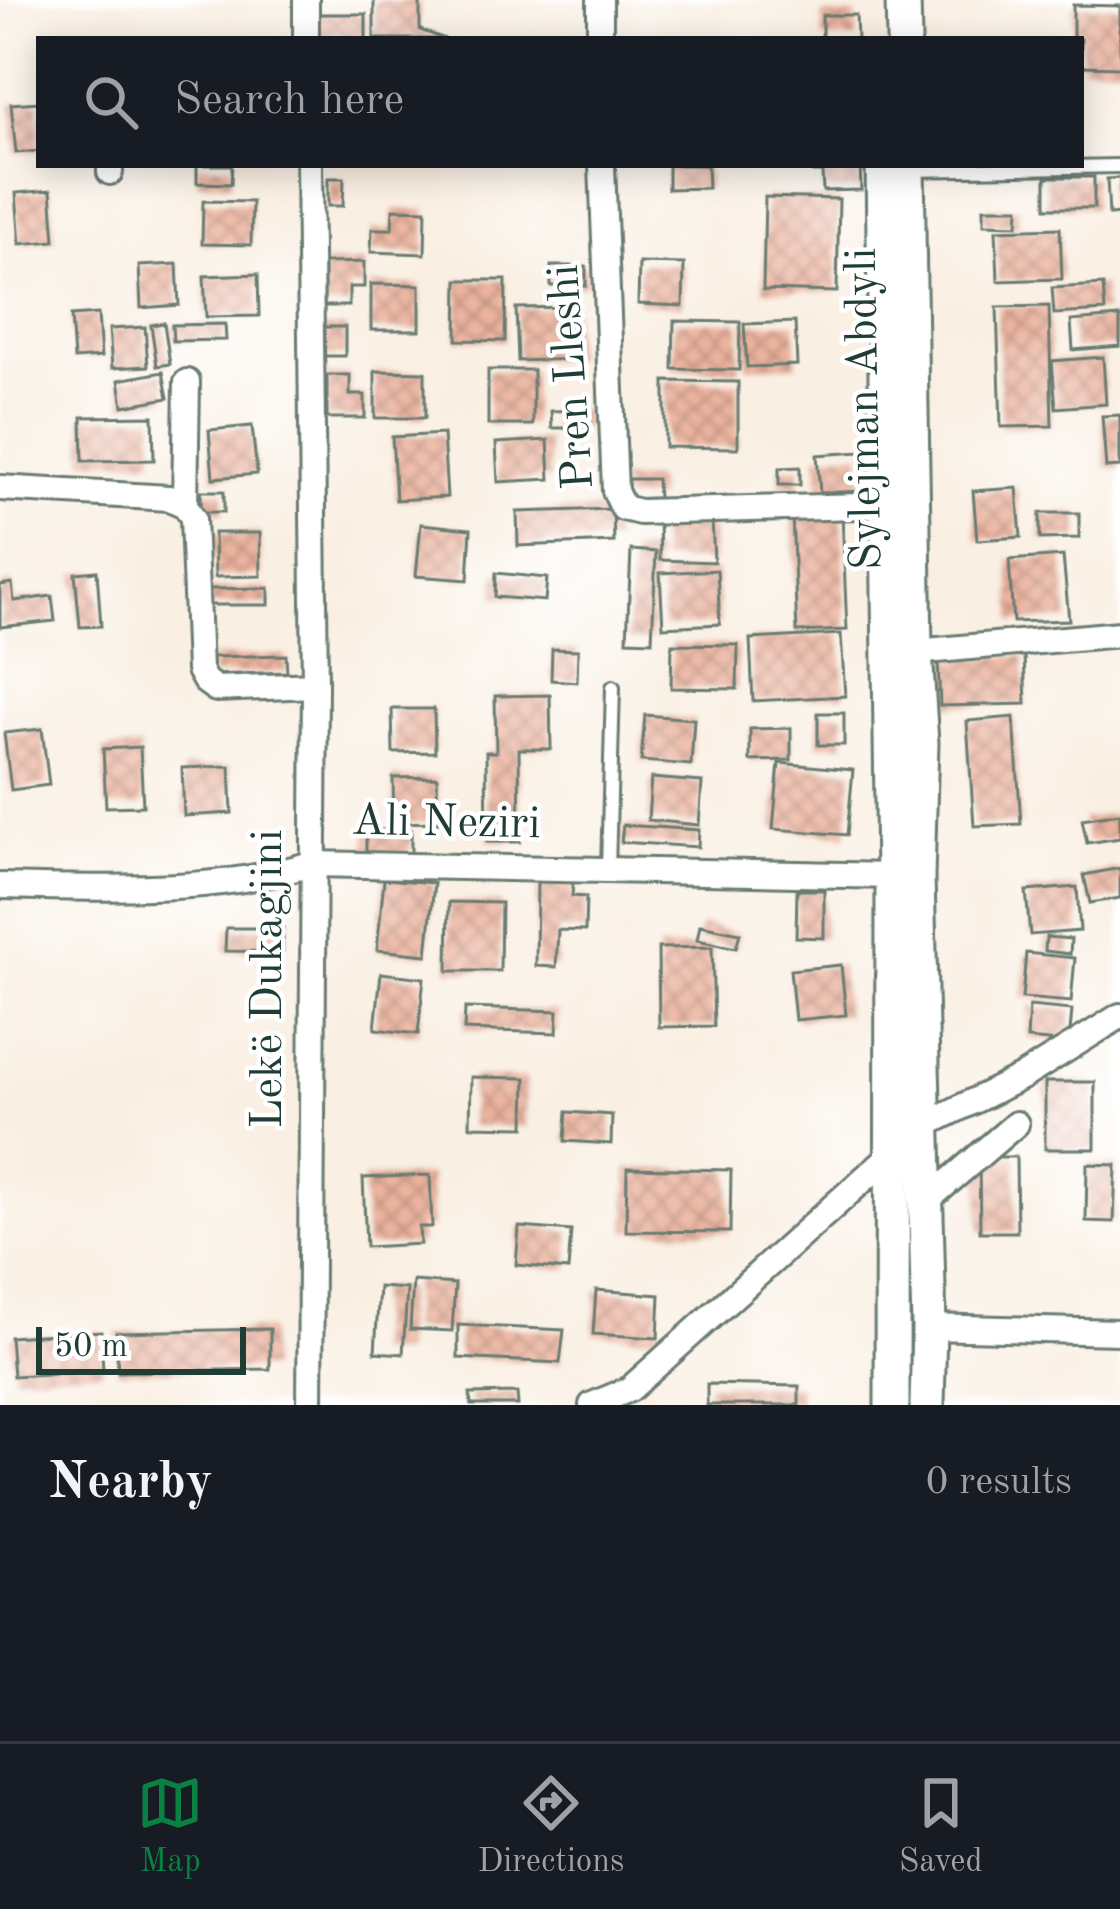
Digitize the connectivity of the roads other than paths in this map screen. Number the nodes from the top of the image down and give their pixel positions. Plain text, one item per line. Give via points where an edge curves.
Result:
1 (306, 0) edge
2 (600, 0) edge
3 (881, 0) edge
4 (903, 0) edge
5 (306, 36) edge
6 (600, 36) edge
7 (882, 36) edge
8 (904, 36) edge
9 (1084, 166) edge
10 (1120, 166) edge
11 (309, 168) edge
12 (602, 168) edge
13 (899, 168) edge
14 (187, 382) dead end
15 (0, 488) edge
16 (185, 505) junction
17 (901, 505) junction
18 (1120, 634) edge
19 (915, 652) junction
20 (315, 685) junction
21 (614, 687) dead end
22 (311, 864) junction
23 (608, 868) junction
24 (892, 876) junction
25 (0, 886) edge
26 (1120, 1016) edge
27 (1016, 1124) dead end
28 (923, 1126) junction
29 (892, 1150) junction
30 (925, 1202) junction
31 (929, 1327) junction
32 (1120, 1331) edge
33 (310, 1405) edge
34 (592, 1405) edge
35 (892, 1405) edge
36 (927, 1405) edge

1 - 5 street
2 - 6 street
3 - 7 main road
4 - 8 main road
9 - 10 lane
11 - 20 street, Lekë Dukagjini
12 - 17 street, Pren Lleshi via 615,490 623,508
13 - 17 main road, Sylejman Abdyli
14 - 16 street
15 - 16 street
16 - 20 street via 193,518 205,681 216,688
17 - 19 main road, Sylejman Abdyli
17 - 24 main road
18 - 19 street
19 - 28 main road, Sylejman Abdyli
20 - 22 street, Lekë Dukagjini
21 - 23 lane
22 - 23 street, Ali Neziri
22 - 25 street, Ali Neziri via 267,878
22 - 33 street, Lekë Dukagjini
23 - 24 street, Ali Neziri
24 - 29 main road
26 - 28 street
27 - 30 street
28 - 29 street
28 - 30 main road, Sylejman Abdyli
29 - 34 street via 630,1389
29 - 35 main road
30 - 31 main road, Sylejman Abdyli
31 - 32 street
31 - 36 main road, Sylejman Abdyli

